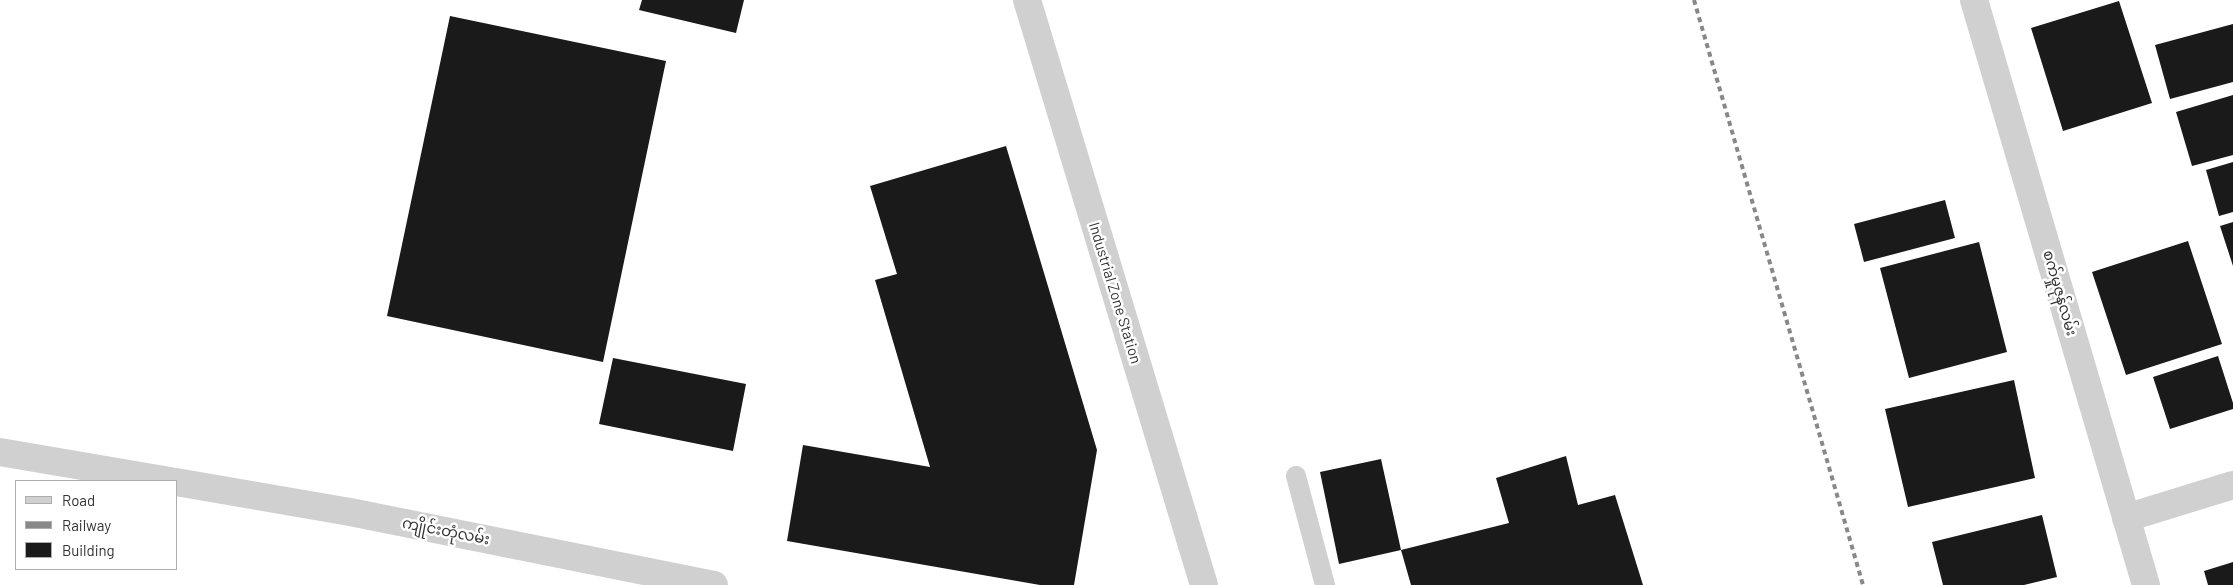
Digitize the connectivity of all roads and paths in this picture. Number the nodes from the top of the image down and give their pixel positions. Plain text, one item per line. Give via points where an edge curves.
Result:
1 (1027, 0) edge
2 (1974, 0) edge
3 (0, 452) edge
4 (1296, 476) dead end
5 (164, 480) edge
6 (178, 482) edge
7 (2233, 485) edge
8 (2126, 518) junction
9 (714, 585) edge
10 (1204, 585) edge
11 (1325, 585) edge
12 (2146, 585) edge

1 - 10 street, Industrial Zone Station
2 - 8 street, စက်မှုဇုန်လမ်း
3 - 5 street
4 - 11 lane
6 - 9 street, ကျိုင်းတုံလမ်း via 350,512
7 - 8 street
8 - 12 street, စက်မှုဇုန်လမ်း

